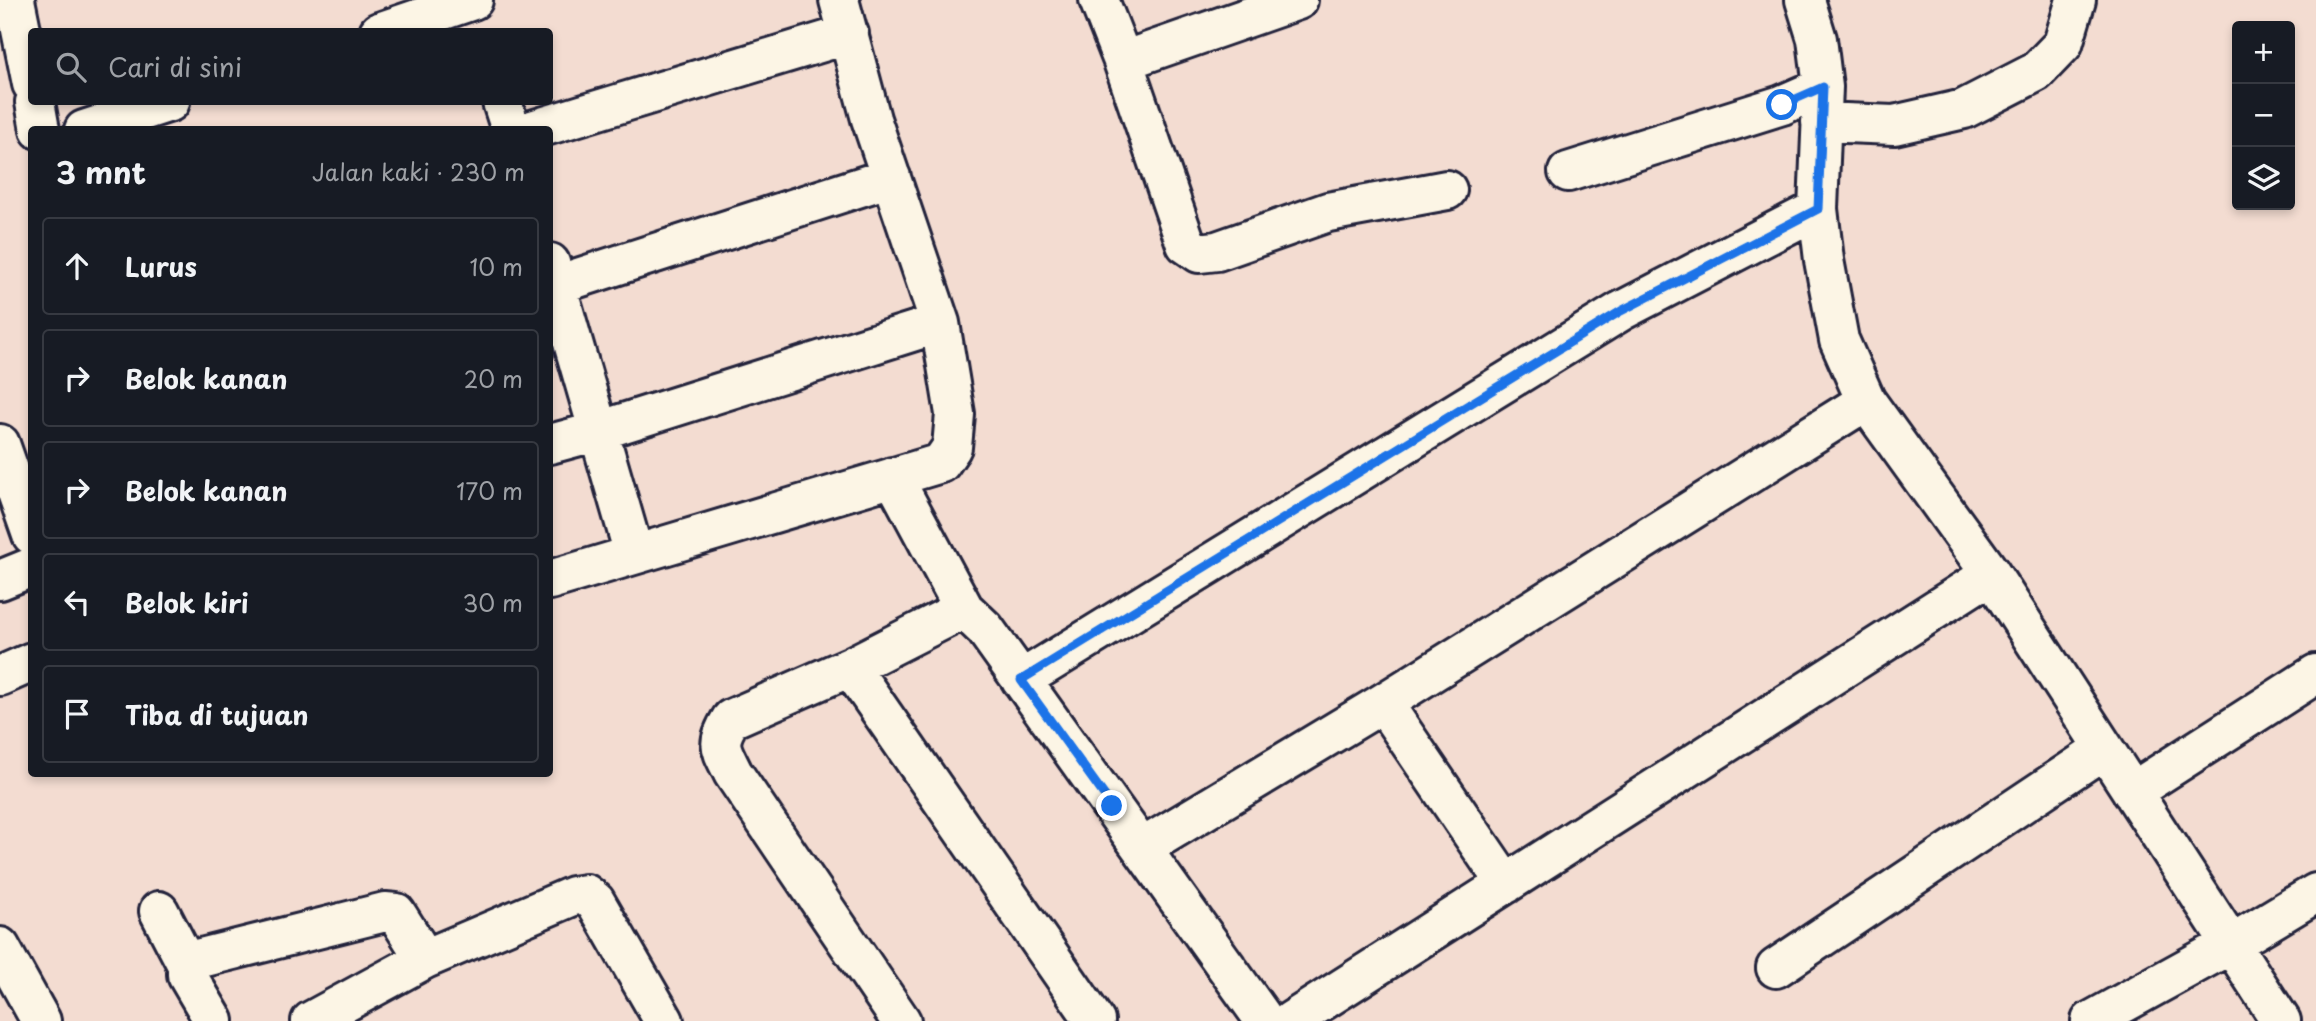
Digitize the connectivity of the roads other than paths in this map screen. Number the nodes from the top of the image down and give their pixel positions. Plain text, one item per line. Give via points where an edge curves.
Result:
1 (15, 0) edge
2 (473, 0) edge
3 (1099, 0) edge
4 (1297, 0) edge
5 (1805, 0) edge
6 (2076, 0) edge
7 (844, 17) edge
8 (391, 28) edge
9 (481, 28) edge
10 (1124, 61) junction
11 (28, 64) edge
12 (1822, 104) junction
13 (36, 105) edge
14 (503, 105) edge
15 (161, 113) edge
16 (39, 126) edge
17 (102, 126) edge
18 (509, 126) edge
19 (543, 126) edge
20 (1568, 172) dead end
21 (891, 177) junction
22 (1447, 190) dead end
23 (1818, 209) junction
24 (553, 279) edge
25 (553, 282) edge
26 (940, 323) junction
27 (1866, 401) junction
28 (598, 431) junction
29 (553, 443) edge
30 (0, 444) edge
31 (893, 477) junction
32 (28, 523) edge
33 (634, 554) junction
34 (28, 569) edge
35 (1991, 574) junction
36 (553, 579) edge
37 (0, 580) edge
38 (964, 609) junction
39 (28, 664) edge
40 (850, 667) junction
41 (2316, 674) edge
42 (0, 676) edge
43 (1021, 680) junction
44 (1383, 703) junction
45 (2105, 749) junction
46 (2132, 792) junction
47 (1142, 848) junction
48 (1507, 884) junction
49 (2316, 893) edge
50 (159, 911) dead end
51 (2231, 944) junction
52 (0, 947) edge
53 (425, 959) junction
54 (187, 965) junction
55 (1776, 968) dead end
56 (41, 1021) edge
57 (215, 1021) edge
58 (310, 1021) edge
59 (664, 1021) edge
60 (901, 1021) edge
61 (1096, 1021) edge
62 (1265, 1021) edge
63 (1291, 1021) edge
64 (2091, 1021) edge
65 (2281, 1021) edge

1 - 11 street
2 - 8 street
2 - 9 street
3 - 10 street
4 - 10 street
5 - 12 street via 1816,39
6 - 12 street via 2063,44 2036,72 1964,109 1894,125
7 - 19 street
7 - 21 street
10 - 22 street via 1186,244 1199,253 1217,251 1328,212
12 - 20 street via 1782,105
12 - 23 street
13 - 16 street
14 - 18 street
15 - 17 street
21 - 24 street
21 - 26 street
23 - 27 street via 1839,340
23 - 43 street via 1621,311
25 - 28 street
26 - 28 street
26 - 31 street via 955,414 952,447 941,463
27 - 35 street
27 - 44 street
28 - 29 street
28 - 33 street
30 - 32 street
31 - 33 street
31 - 38 street
33 - 36 street
34 - 37 street
35 - 45 street
35 - 48 street
38 - 40 street
38 - 43 street via 985,629
39 - 42 street
40 - 60 street via 731,719 720,746 733,773
40 - 61 street
41 - 46 street
43 - 47 street
44 - 47 street
44 - 48 street
45 - 46 street
45 - 55 street
46 - 51 street
47 - 62 street
48 - 63 street
49 - 51 street
50 - 54 street
51 - 64 street
51 - 65 street
52 - 56 street
53 - 54 street via 396,913 385,912
53 - 58 street
53 - 59 street via 573,895 586,894 596,901
54 - 57 street via 187,975

